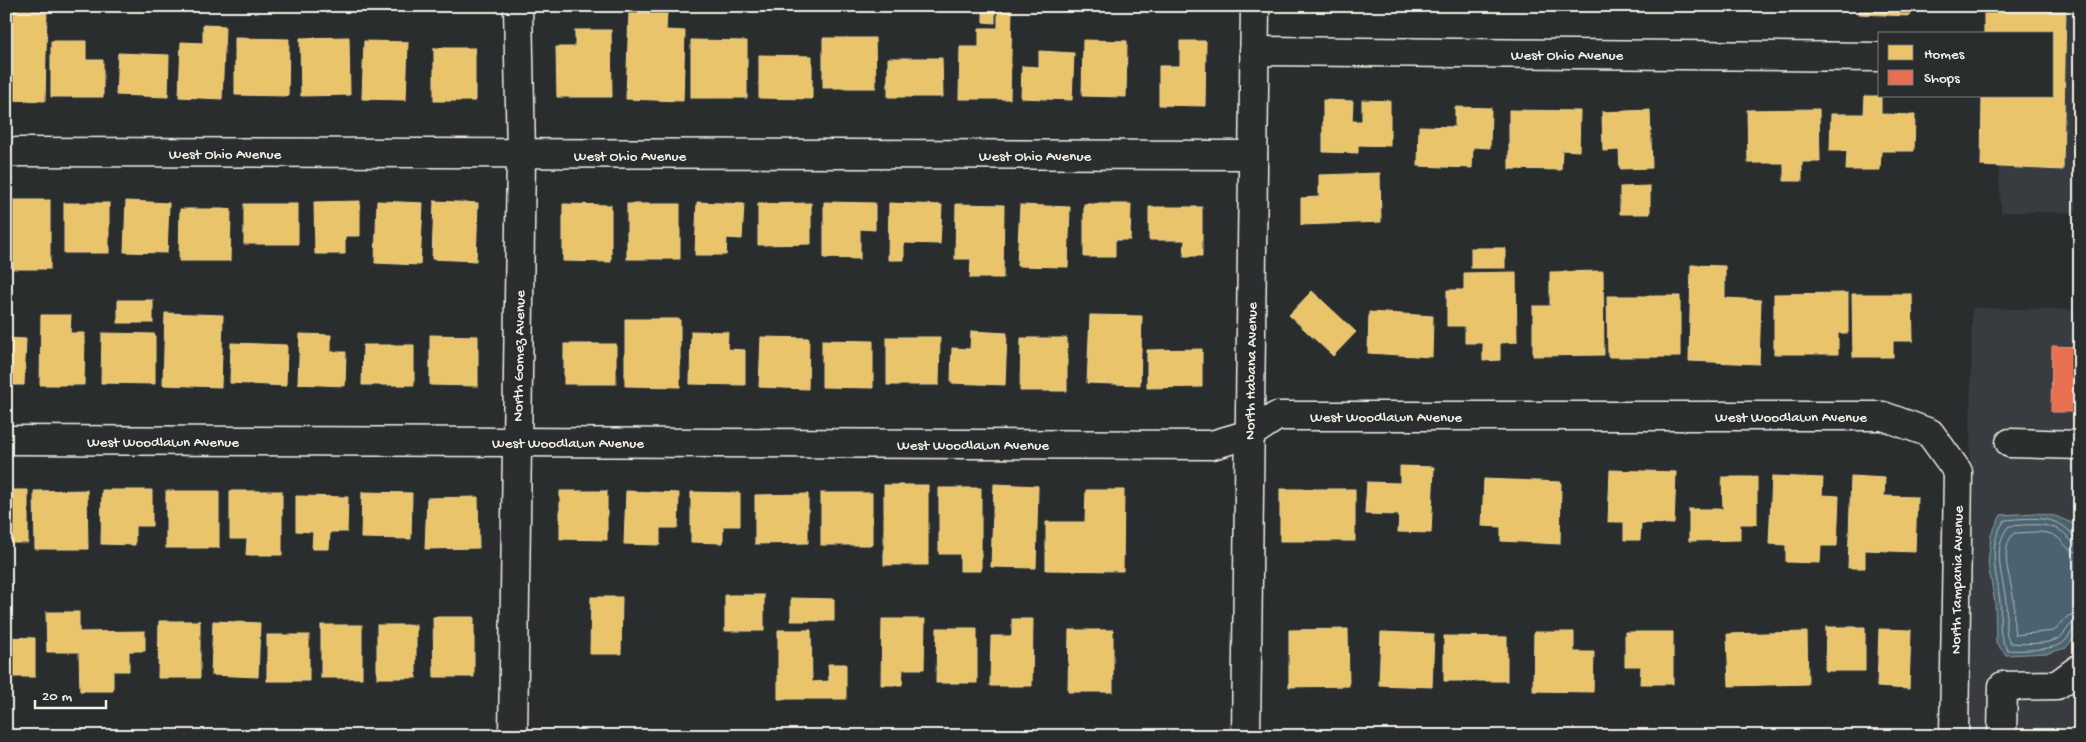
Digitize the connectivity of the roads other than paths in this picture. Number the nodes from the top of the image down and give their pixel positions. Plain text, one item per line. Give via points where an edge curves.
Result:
1 (518, 6) edge
2 (1255, 6) edge
3 (1254, 51) junction
4 (1878, 57) edge
5 (6, 152) edge
6 (521, 155) junction
7 (1253, 155) junction
8 (1250, 434) junction
9 (1930, 434) joint
10 (6, 440) edge
11 (517, 442) junction
12 (2010, 442) dead end
13 (2080, 445) edge
14 (2080, 668) edge
15 (513, 736) edge
16 (1246, 736) edge
17 (1954, 736) edge
18 (2002, 736) edge

1 - 6 street, North Gomez Avenue
2 - 3 street, North Habana Avenue
3 - 4 street, West Ohio Avenue
3 - 7 street, North Habana Avenue
5 - 6 street, West Ohio Avenue
6 - 7 street, West Ohio Avenue
6 - 11 street, North Gomez Avenue
7 - 8 street, North Habana Avenue
8 - 9 street, West Woodlawn Avenue via 1277,416 1883,416
8 - 11 street, West Woodlawn Avenue via 1212,444
8 - 16 street, North Habana Avenue
9 - 17 street, North Tampania Avenue via 1958,472
10 - 11 street, West Woodlawn Avenue
11 - 15 street, North Gomez Avenue
12 - 13 street
14 - 18 street via 2057,685 2004,686

